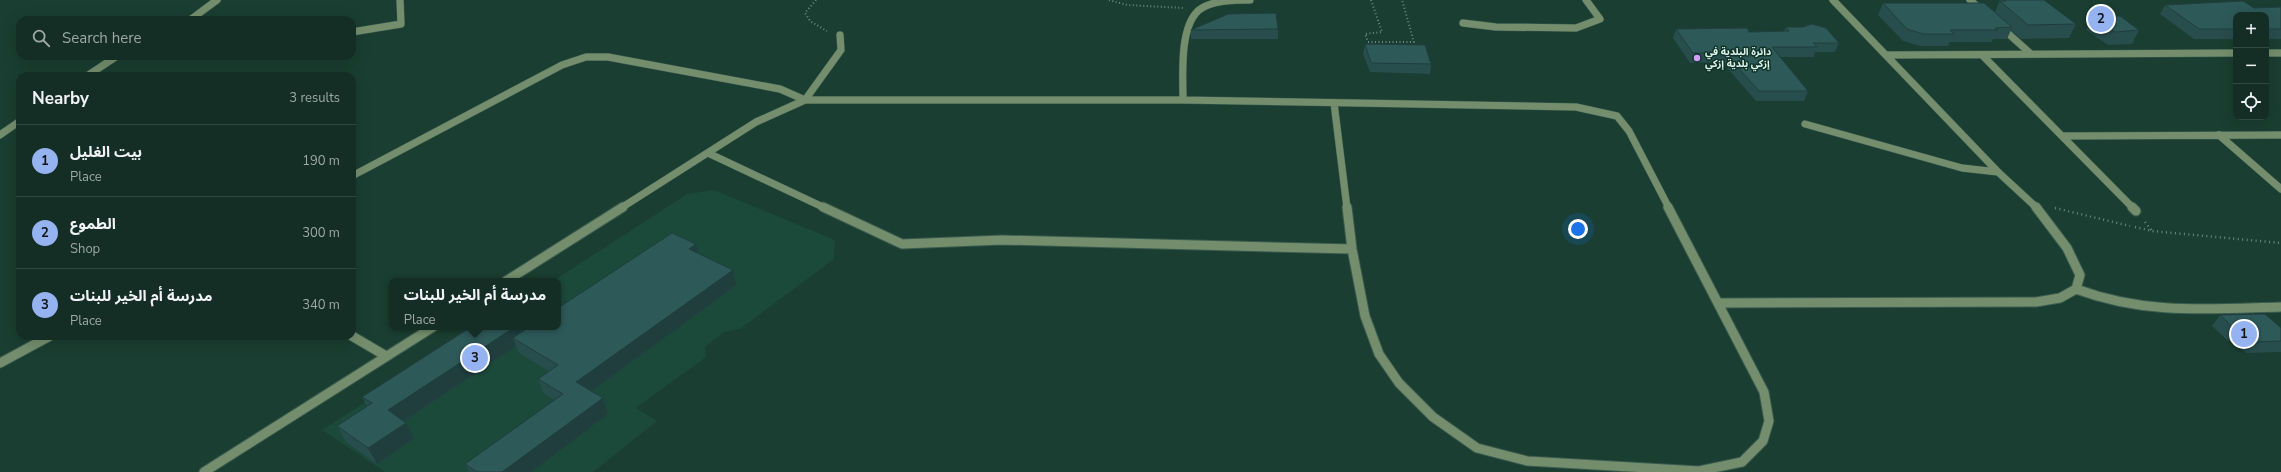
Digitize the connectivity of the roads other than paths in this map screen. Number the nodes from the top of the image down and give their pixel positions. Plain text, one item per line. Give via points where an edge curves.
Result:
1 (217, 0) edge
2 (400, 0) edge
3 (1250, 0) edge
4 (1586, 0) edge
5 (1832, 0) edge
6 (1970, 0) edge
7 (1986, 15) edge
8 (195, 16) edge
9 (1463, 23) dead end
10 (1998, 25) edge
11 (356, 31) edge
12 (840, 35) road end
13 (2233, 53) edge
14 (2269, 53) edge
15 (2281, 53) edge
16 (2031, 54) junction
17 (1888, 55) junction
18 (1984, 57) junction
19 (111, 60) edge
20 (93, 72) edge
21 (805, 100) junction
22 (1183, 100) junction
23 (1334, 103) junction
24 (16, 124) edge
25 (1805, 124) dead end
26 (0, 135) edge
27 (2220, 135) junction
28 (2281, 135) edge
29 (2064, 136) junction
30 (708, 153) junction
31 (1998, 172) junction
32 (356, 174) edge
33 (2281, 189) edge
34 (2136, 211) dead end
35 (1352, 249) junction
36 (511, 278) edge
37 (2076, 289) junction
38 (1718, 303) junction
39 (2281, 307) edge
40 (428, 330) edge
41 (356, 338) edge
42 (43, 340) edge
43 (386, 356) junction
44 (0, 363) edge
45 (204, 472) edge

1 - 8 street
2 - 11 street via 401,24
3 - 22 street via 1213,3 1199,10 1192,18 1187,29
4 - 9 street via 1600,19 1576,28 1496,27
5 - 17 street
6 - 7 street
10 - 16 street
12 - 21 street via 841,50
13 - 16 street
14 - 15 street
16 - 18 street
17 - 18 street
17 - 31 street
18 - 29 street
19 - 20 street
21 - 22 street
21 - 30 street via 756,122
21 - 32 street via 780,88 608,57 586,57 562,65
22 - 23 street
23 - 35 street
23 - 38 street via 1576,107 1617,116 1629,131
24 - 26 street
25 - 31 street via 1962,168
27 - 28 street
27 - 29 street
27 - 33 street
29 - 34 street
30 - 35 street via 902,244 1002,240
30 - 36 street
31 - 37 street via 2037,208 2067,248 2080,275
35 - 38 street via 1365,316 1379,354 1399,383 1433,417 1477,448 1527,461 1699,471 1742,462 1763,441 1769,421 1764,392
37 - 38 street via 2060,298 2036,302
37 - 39 street via 2098,299 2122,305 2158,309
40 - 43 street
41 - 43 street
42 - 44 street
43 - 45 street

